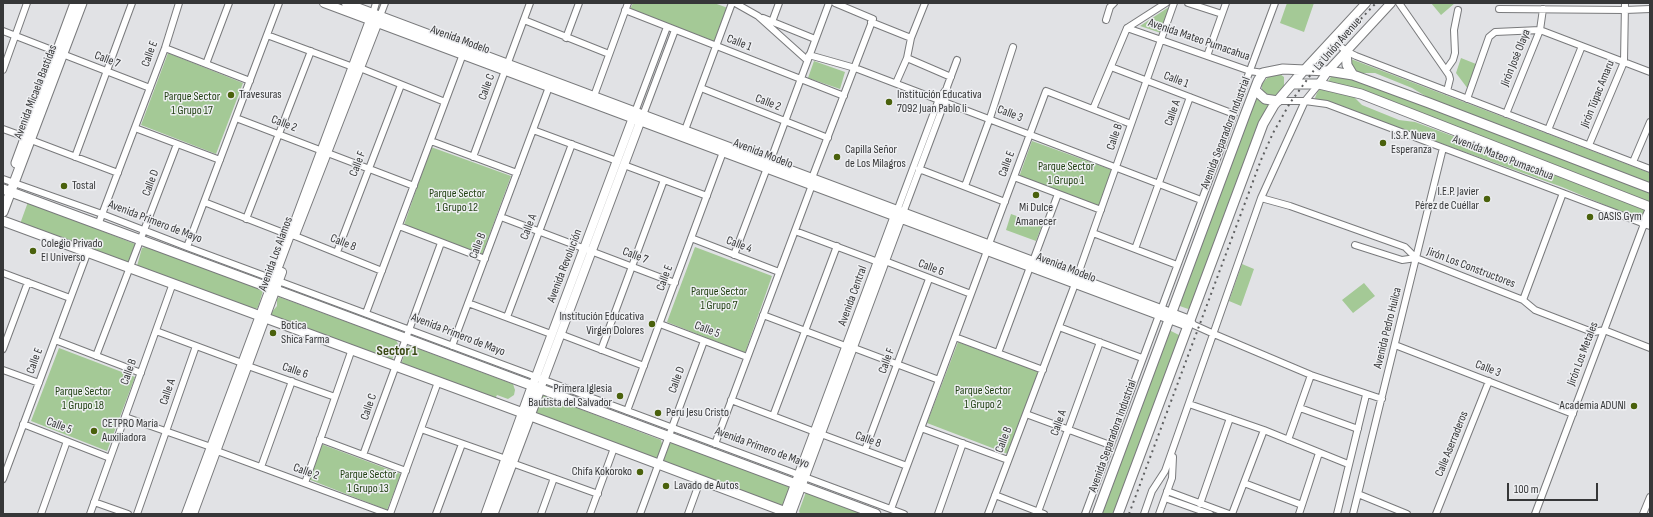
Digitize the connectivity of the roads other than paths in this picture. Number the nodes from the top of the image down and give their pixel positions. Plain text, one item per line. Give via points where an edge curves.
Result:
1 (27, 3) edge
2 (75, 3) edge
3 (82, 3) edge
4 (132, 3) edge
5 (179, 3) edge
6 (229, 3) edge
7 (279, 3) edge
8 (324, 3) edge
9 (346, 3) edge
10 (376, 3) edge
11 (385, 3) edge
12 (530, 3) edge
13 (579, 3) edge
14 (628, 3) edge
15 (734, 3) edge
16 (779, 3) edge
17 (829, 3) edge
18 (835, 3) edge
19 (925, 3) edge
20 (1114, 3) edge
21 (1166, 3) edge
22 (1174, 3) edge
23 (1188, 3) edge
24 (1226, 3) edge
25 (1275, 3) edge
26 (1366, 3) edge
27 (1391, 3) edge
28 (1399, 3) edge
29 (1625, 3) edge
30 (1499, 9) dead end
31 (1650, 9) edge
32 (625, 10) junction
33 (1458, 10) dead end
34 (1543, 10) junction
35 (1625, 10) junction
36 (1222, 14) junction
37 (758, 16) junction
38 (375, 18) junction
39 (524, 20) junction
40 (1106, 20) dead end
41 (772, 22) junction
42 (871, 22) junction
43 (667, 27) junction
44 (1127, 28) junction
45 (675, 30) junction
46 (1540, 30) junction
47 (3, 31) edge
48 (267, 35) junction
49 (16, 36) junction
50 (566, 38) junction
51 (911, 38) junction
52 (815, 39) junction
53 (1161, 40) junction
54 (1333, 40) junction
55 (716, 46) junction
56 (1582, 46) junction
57 (164, 48) junction
58 (1013, 48) dead end
59 (311, 51) junction
60 (1346, 51) junction
61 (60, 53) junction
62 (463, 54) junction
63 (609, 54) junction
64 (1207, 56) junction
65 (808, 58) junction
66 (907, 58) junction
67 (957, 60) dead end
68 (1624, 62) junction
69 (206, 64) junction
70 (356, 67) junction
71 (506, 67) junction
72 (1111, 67) junction
73 (855, 68) junction
74 (1283, 69) junction
75 (3, 70) edge
76 (1304, 70) junction
77 (1446, 70) junction
78 (1250, 71) junction
79 (1328, 71) junction
80 (107, 72) junction
81 (1650, 72) edge
82 (1263, 73) junction
83 (1353, 75) junction
84 (951, 78) junction
85 (801, 79) junction
86 (250, 81) junction
87 (1147, 81) junction
88 (896, 83) junction
89 (1293, 84) junction
90 (1319, 84) junction
91 (401, 85) junction
92 (549, 87) junction
93 (150, 88) junction
94 (700, 88) junction
95 (1255, 90) junction
96 (1285, 92) junction
97 (1447, 92) junction
98 (594, 96) junction
99 (844, 96) junction
100 (1190, 97) junction
101 (1467, 99) junction
102 (942, 100) junction
103 (1278, 101) junction
104 (1305, 101) junction
105 (445, 102) junction
106 (1093, 109) junction
107 (1455, 113) junction
108 (1234, 114) junction
109 (1506, 114) junction
110 (638, 117) junction
111 (236, 118) junction
112 (990, 118) junction
113 (786, 121) junction
114 (1650, 122) edge
115 (1132, 124) junction
116 (135, 128) junction
117 (3, 129) edge
118 (1449, 129) junction
119 (533, 130) junction
120 (685, 130) junction
121 (1548, 130) junction
122 (279, 134) junction
123 (1030, 134) junction
124 (28, 138) junction
125 (828, 138) junction
126 (431, 140) junction
127 (177, 144) junction
128 (572, 144) junction
129 (1589, 146) junction
130 (1443, 148) junction
131 (324, 152) junction
132 (723, 152) junction
133 (473, 156) junction
134 (75, 157) junction
135 (220, 160) junction
136 (1633, 162) junction
137 (621, 163) junction
138 (768, 165) junction
139 (1116, 167) junction
140 (369, 168) junction
141 (919, 169) junction
142 (1650, 169) edge
143 (118, 173) junction
144 (517, 173) junction
145 (1014, 177) junction
146 (664, 180) junction
147 (812, 182) junction
148 (1159, 184) junction
149 (414, 186) junction
150 (965, 186) junction
151 (7, 188) edge
152 (1650, 188) edge
153 (1563, 193) junction
154 (1058, 194) junction
155 (707, 196) junction
156 (1261, 198) junction
157 (1201, 200) junction
158 (204, 202) junction
159 (1005, 202) junction
160 (1650, 207) edge
161 (1101, 210) junction
162 (1650, 210) edge
163 (3, 212) edge
164 (102, 214) junction
165 (899, 215) junction
166 (501, 217) junction
167 (246, 219) junction
168 (3, 221) edge
169 (98, 225) junction
170 (1647, 225) edge
171 (399, 226) junction
172 (144, 231) junction
173 (795, 231) junction
174 (539, 232) junction
175 (1093, 233) junction
176 (292, 236) junction
177 (691, 238) junction
178 (141, 240) junction
179 (441, 243) junction
180 (1355, 245) dead end
181 (837, 246) junction
182 (988, 247) junction
183 (187, 248) junction
184 (1135, 249) junction
185 (588, 250) junction
186 (88, 251) junction
187 (336, 252) junction
188 (734, 255) junction
189 (1416, 258) junction
190 (485, 259) junction
191 (881, 262) junction
192 (1032, 264) junction
193 (1177, 265) junction
194 (632, 267) junction
195 (130, 268) junction
196 (382, 271) junction
197 (779, 272) junction
198 (3, 273) edge
199 (929, 278) junction
200 (1076, 281) junction
201 (28, 282) junction
202 (173, 283) junction
203 (675, 283) junction
204 (274, 285) junction
205 (971, 294) junction
206 (70, 298) junction
207 (1523, 300) junction
208 (468, 303) junction
209 (1159, 312) junction
210 (366, 313) junction
211 (763, 315) junction
212 (263, 316) junction
213 (1170, 316) junction
214 (507, 317) junction
215 (660, 324) junction
216 (1191, 324) junction
217 (1059, 327) junction
218 (409, 329) junction
219 (1604, 330) junction
220 (156, 331) junction
221 (805, 331) junction
222 (551, 334) junction
223 (560, 334) junction
224 (1214, 334) junction
225 (955, 337) junction
226 (405, 339) junction
227 (55, 340) junction
228 (704, 340) junction
229 (1100, 342) junction
230 (1395, 345) junction
231 (196, 346) junction
232 (452, 346) junction
233 (851, 348) junction
234 (1650, 348) edge
235 (3, 349) edge
236 (352, 349) junction
237 (601, 350) junction
238 (998, 353) junction
239 (96, 356) junction
240 (747, 357) junction
241 (1142, 358) junction
242 (245, 364) junction
243 (897, 364) junction
244 (395, 365) junction
245 (644, 366) junction
246 (3, 370) edge
247 (1042, 370) junction
248 (141, 373) junction
249 (1311, 375) junction
250 (540, 378) junction
251 (939, 380) junction
252 (292, 381) junction
253 (1489, 381) junction
254 (438, 382) junction
255 (39, 383) junction
256 (536, 388) junction
257 (1366, 395) junction
258 (335, 396) junction
259 (1382, 399) junction
260 (731, 400) junction
261 (1189, 404) junction
262 (1300, 408) junction
263 (627, 411) junction
264 (526, 414) junction
265 (1026, 414) junction
266 (1572, 414) junction
267 (773, 416) junction
268 (125, 417) junction
269 (1230, 418) junction
270 (23, 424) junction
271 (672, 427) junction
272 (921, 428) junction
273 (421, 429) junction
274 (1358, 429) junction
275 (1068, 430) junction
276 (1264, 430) junction
277 (166, 431) junction
278 (818, 433) junction
279 (668, 437) junction
280 (320, 439) junction
281 (1288, 440) junction
282 (68, 441) junction
283 (963, 443) junction
284 (462, 444) junction
285 (715, 444) junction
286 (1110, 445) junction
287 (614, 448) junction
288 (214, 449) junction
289 (1173, 449) junction
290 (866, 450) junction
291 (1319, 453) junction
292 (363, 456) junction
293 (110, 458) junction
294 (1008, 460) junction
295 (509, 461) junction
296 (1348, 464) junction
297 (658, 465) junction
298 (907, 466) junction
299 (5, 467) edge
300 (261, 467) junction
301 (406, 471) junction
302 (802, 476) junction
303 (554, 478) junction
304 (3, 479) edge
305 (700, 481) junction
306 (304, 483) junction
307 (1244, 483) junction
308 (798, 485) junction
309 (1167, 492) junction
310 (598, 494) junction
311 (1358, 494) junction
312 (995, 495) junction
313 (1650, 497) edge
314 (1165, 498) junction
315 (94, 502) junction
316 (1200, 504) junction
317 (1302, 505) junction
318 (891, 509) junction
319 (788, 513) edge
320 (1041, 513) edge
321 (41, 514) edge
322 (90, 514) edge
323 (128, 514) edge
324 (137, 514) edge
325 (186, 514) edge
326 (193, 514) edge
327 (389, 514) edge
328 (436, 514) edge
329 (486, 514) edge
330 (494, 514) edge
331 (541, 514) edge
332 (590, 514) edge
333 (640, 514) edge
334 (688, 514) edge
335 (876, 514) edge
336 (904, 514) edge
337 (938, 514) edge
338 (988, 514) edge
339 (1085, 514) edge
340 (1097, 514) edge
341 (1118, 514) edge
342 (1144, 514) edge
343 (1159, 514) edge
344 (1210, 514) edge
345 (1229, 514) edge
346 (1232, 514) edge
347 (1299, 514) edge
348 (1336, 514) edge
349 (1353, 514) edge
350 (1406, 514) edge
351 (1436, 514) edge
352 (1535, 514) edge
353 (1643, 514) edge

1 - 49 street
2 - 61 main road, Avenida Micaela Bastidas
3 - 61 main road, Avenida Micaela Bastidas
4 - 80 street
5 - 57 street, Calle E
6 - 69 street
7 - 48 street
8 - 38 street, Avenida Modelo
9 - 38 street, Avenida Modelo
10 - 38 street, Avenida Los Alamos
11 - 38 street, Avenida Los Alamos
12 - 39 street, Calle C
13 - 50 street
14 - 32 street
15 - 37 street
15 - 55 street
16 - 41 street
17 - 52 street
18 - 42 street via 872,19
19 - 51 street
20 - 40 street
21 - 44 street
22 - 53 street, Calle B
23 - 36 street
24 - 36 street
25 - 78 street, Avenida Separadora Industrial
26 - 54 street, La Unión Avenue
27 - 60 street, La Unión Avenue
28 - 77 street
29 - 35 street, Jirón Túpac Amaru
30 - 34 street
31 - 35 street
32 - 43 street, Calle 1
32 - 63 street
33 - 77 street via 1454,30 1455,53
34 - 35 street
34 - 46 street, Jirón José Olaya
35 - 68 street, Jirón Túpac Amaru
36 - 64 street
37 - 41 street
37 - 65 street
38 - 62 street, Avenida Modelo
38 - 70 street, Avenida Los Alamos
38 - 71 street, Avenida Modelo
39 - 50 street
39 - 71 street, Calle C
41 - 52 street
42 - 51 street
42 - 73 street
43 - 45 street, Calle 1
43 - 110 street, Avenida Revolución
44 - 53 street, Avenida Mateo Pumacahua
44 - 72 street
45 - 55 street, Calle 1
45 - 110 street, Avenida Revolución
46 - 56 street
46 - 101 street via 1492,34
46 - 109 street, Jirón José Olaya
47 - 49 street
48 - 59 street
48 - 86 street
49 - 61 street
49 - 75 street
50 - 63 street
51 - 66 street
52 - 65 street
53 - 64 street, Avenida Mateo Pumacahua
53 - 87 street, Calle B
54 - 60 street
54 - 76 street, La Unión Avenue
55 - 85 street, Calle 1
55 - 94 street
56 - 68 street
56 - 121 street
57 - 69 street
57 - 93 street, Calle E
58 - 112 street
59 - 70 street
59 - 122 street
60 - 79 street, La Unión Avenue
60 - 83 main road via 1347,66
60 - 97 street
61 - 80 street, Calle 7
61 - 124 main road, Avenida Micaela Bastidas
62 - 71 street, Avenida Modelo
62 - 105 street
63 - 98 street
64 - 78 street, Avenida Mateo Pumacahua
65 - 73 street, Calle 3
65 - 85 street
66 - 84 street
66 - 88 street
67 - 84 street, Avenida Central
68 - 81 street
68 - 129 street, Jirón Túpac Amaru
69 - 86 street
70 - 91 street
70 - 131 street, Avenida Los Alamos
71 - 92 street, Avenida Modelo
71 - 98 street, Avenida Modelo
71 - 133 street, Calle C
72 - 87 street, Calle 1
72 - 106 street
73 - 88 street, Calle 3
73 - 99 street
74 - 76 main road, Avenida Separadora Industrial
74 - 82 main road, Avenida Separadora Industrial
74 - 96 main road via 1288,80
76 - 79 main road, Avenida Mateo Pumacahua
76 - 89 main road
77 - 97 street via 1450,79
78 - 82 street, Avenida Mateo Pumacahua
78 - 108 street, Avenida Separadora Industrial
79 - 83 main road, Avenida Mateo Pumacahua
79 - 90 street, La Unión Avenue
80 - 93 street, Calle 7
80 - 134 street
82 - 95 main road, Avenida Separadora Industrial
83 - 107 main road, Avenida Mateo Pumacahua
84 - 102 street, Avenida Central
85 - 99 street, Calle 1
85 - 113 street
86 - 111 street
87 - 100 street, Calle 1
87 - 115 street, Calle B
88 - 102 street, Calle 3
89 - 90 main road, Avenida Mateo Pumacahua
89 - 96 main road
90 - 104 street
90 - 118 main road, Avenida Mateo Pumacahua via 1361,94
91 - 105 street
91 - 140 street, Calle F
92 - 110 street, Avenida Modelo
92 - 119 street, Calle B
93 - 116 street, Calle E
94 - 113 street, Calle 2
94 - 120 street
95 - 103 main road via 1265,99
95 - 213 main road, Avenida Separadora Industrial
96 - 103 main road
97 - 101 street
98 - 110 street, Avenida Modelo
99 - 125 street
100 - 108 street, Calle 1
100 - 148 street, Calle A
101 - 109 street
102 - 112 street, Calle 3
102 - 141 street, Avenida Central
102 - 165 street, Avenida Central
103 - 104 street, Avenida Mateo Pumacahua
103 - 216 main road via 1263,124
104 - 130 street, Avenida Mateo Pumacahua via 1327,104
104 - 156 street
105 - 126 street
106 - 115 street
106 - 123 street, Calle E via 1046,91
107 - 118 main road
107 - 152 main road, Avenida Mateo Pumacahua
108 - 157 street, Avenida Separadora Industrial
109 - 121 street
110 - 120 street, Avenida Modelo
110 - 132 street, Avenida Modelo
110 - 137 street, Avenida Revolución
111 - 122 street, Calle 2
111 - 135 street
112 - 123 street, Calle 3
112 - 150 street
113 - 125 street, Calle 2
113 - 138 street
114 - 136 street
115 - 139 street, Calle B
116 - 127 street
116 - 143 street, Calle E
117 - 124 street
118 - 160 main road, Avenida Mateo Pumacahua
119 - 128 street
119 - 144 street, Calle B
120 - 138 street, Avenida Modelo
121 - 129 street
122 - 131 street, Calle 2
122 - 167 street
123 - 139 street, Calle 3
123 - 145 street, Calle E
124 - 134 street
124 - 151 main road, Avenida Micaela Bastidas
125 - 147 street
126 - 133 street
126 - 149 street
127 - 135 street
127 - 172 street, Calle D
128 - 137 street
128 - 174 street, Calle A
129 - 136 street
130 - 153 street, Avenida Mateo Pumacahua
130 - 189 street, Avenida Pedro Huilca
131 - 140 street
131 - 176 street, Avenida Los Alamos
132 - 138 street, Avenida Modelo
132 - 155 street, Calle E
133 - 144 street
134 - 143 street
135 - 158 street
136 - 142 street
137 - 146 street
137 - 185 street, Avenida Revolución
138 - 147 street, Avenida Modelo
138 - 188 street
139 - 148 street, Calle 3
139 - 161 street, Calle B
140 - 149 street
140 - 187 street, Calle F
141 - 150 street
141 - 165 street, Avenida Central
143 - 164 street, Calle E
144 - 166 street, Calle B
145 - 154 street
145 - 159 street, Calle E
146 - 155 street
146 - 194 street
147 - 165 street, Avenida Modelo
147 - 173 street
148 - 157 street, Calle 3
148 - 184 street, Calle A
149 - 171 street
150 - 159 street
151 - 163 main road, Avenida Micaela Bastidas
151 - 164 street, Avenida Primero de Mayo
151 - 169 main road, Avenida Primero de Mayo
153 - 170 street, Avenida Mateo Pumacahua
153 - 207 street
154 - 161 street
154 - 192 street
155 - 177 street, Calle E
156 - 189 street, Jirón Los Constructores via 1405,247
156 - 224 street
157 - 193 street, Avenida Separadora Industrial
158 - 167 street
158 - 183 street
159 - 182 street, Calle E
161 - 175 street, Calle B
162 - 170 main road
164 - 169 street, Calle E
164 - 172 street, Avenida Primero de Mayo
165 - 182 street, Avenida Modelo
165 - 191 street, Avenida Central
166 - 174 street
166 - 190 street, Calle B
167 - 176 street
168 - 186 main road
169 - 178 main road, Avenida Primero de Mayo
170 - 219 street, Jirón Los Metales
171 - 179 street
171 - 196 street
172 - 178 street, Calle D
172 - 183 street, Avenida Primero de Mayo
173 - 181 street
173 - 197 street
174 - 185 street
174 - 214 street, Calle A
175 - 184 street
175 - 200 street, Calle B
176 - 187 street, Calle 8
176 - 204 street, Avenida Los Alamos
177 - 188 street, Calle 4
177 - 203 street, Calle E
178 - 195 street, Calle D
178 - 204 main road, Avenida Primero de Mayo
179 - 190 street
179 - 218 street
180 - 189 street via 1402,260
181 - 191 street
181 - 221 street
182 - 192 street, Avenida Modelo
182 - 205 street, Calle E
183 - 204 street, Avenida Primero de Mayo
184 - 193 street
185 - 194 street, Calle 7
185 - 222 street, Avenida Revolución
185 - 223 street, Avenida Revolución
186 - 195 main road
186 - 206 street, Calle E
187 - 196 street, Calle 8
188 - 197 street, Calle 4
189 - 207 street, Jirón Los Constructores
189 - 230 street, Avenida Pedro Huilca
190 - 208 street, Calle B
191 - 199 street, Calle 6
191 - 233 street, Avenida Central
192 - 200 street, Avenida Modelo
192 - 238 street
193 - 209 street, Avenida Separadora Industrial
194 - 203 street, Calle 7
194 - 237 street
195 - 202 main road
195 - 239 street
196 - 210 street
197 - 211 street
198 - 201 street
199 - 205 street, Calle 6
199 - 243 street, Calle F
200 - 209 street, Avenida Modelo
200 - 217 street, Calle B
201 - 206 street
201 - 235 street
202 - 212 main road
202 - 220 street, Calle B
203 - 215 street, Calle E
204 - 210 street, Avenida Primero de Mayo
204 - 212 street, Avenida Los Alamos
204 - 226 main road, Avenida Primero de Mayo
205 - 225 street, Calle E
206 - 227 street, Calle E
207 - 219 street, Jirón Los Constructores via 1535,310 1587,330
208 - 214 street
208 - 232 street, Calle B
209 - 213 street, Avenida Modelo
209 - 241 street, Avenida Separadora Industrial
210 - 218 street, Avenida Primero de Mayo
211 - 221 street
211 - 240 street
212 - 236 main road
212 - 242 street, Avenida Los Alamos
213 - 216 street, Avenida Modelo
213 - 340 main road, Avenida Separadora Industrial
214 - 222 street
215 - 228 street, Calle 5
215 - 245 street, Calle E
216 - 224 street, Avenida Modelo
216 - 341 main road
217 - 229 street
217 - 247 street, Calle B
218 - 226 street, Calle C
218 - 232 street, Avenida Primero de Mayo
219 - 234 street, Jirón Los Constructores
219 - 266 street, Jirón Los Metales
220 - 231 street
220 - 248 street, Calle B
221 - 233 street
221 - 267 street
222 - 250 street, Avenida Revolución
223 - 237 street
223 - 250 street, Avenida Revolución
224 - 249 street, Avenida Modelo
224 - 261 street
225 - 238 street
225 - 251 street, Calle E
226 - 244 street, Calle C
226 - 256 main road, Avenida Primero de Mayo
227 - 239 street
227 - 255 street, Calle E
228 - 240 street, Calle 5
228 - 271 street, Calle D
229 - 241 street
229 - 275 street, Calle A
230 - 253 street, Calle 3
230 - 259 street, Avenida Pedro Huilca
231 - 242 street
231 - 277 street, Calle A
232 - 250 street, Avenida Primero de Mayo
233 - 243 street
233 - 278 street, Avenida Central
236 - 244 main road
236 - 258 street
237 - 245 street
238 - 247 street
239 - 248 street
240 - 260 street
241 - 286 street, Avenida Separadora Industrial
242 - 252 street, Calle 6
242 - 288 street, Avenida Los Alamos
243 - 251 street
243 - 290 street, Calle F
244 - 254 main road
244 - 292 street, Calle C
245 - 263 street, Calle E
246 - 255 street
247 - 265 street, Calle B
248 - 268 street, Calle B
249 - 257 street, Avenida Modelo
249 - 262 street
250 - 256 street, Avenida Revolución
250 - 263 street, Avenida Primero de Mayo
251 - 272 street, Calle E
252 - 258 street, Calle 6
252 - 300 street
253 - 266 street, Calle 3
253 - 351 street, Calle Aserraderos
254 - 264 main road
254 - 273 street
255 - 270 street, Calle E
256 - 264 main road, Avenida Revolución
256 - 279 main road, Avenida Primero de Mayo
257 - 259 street, Avenida Modelo
257 - 274 street
258 - 280 street
259 - 311 street, Avenida Pedro Huilca
260 - 267 street
260 - 285 street
261 - 269 street
261 - 289 street
262 - 274 street
262 - 281 street
263 - 271 street, Avenida Primero de Mayo
264 - 287 main road
264 - 295 main road, Avenida Revolución
265 - 275 street
265 - 294 street, Calle B
266 - 352 street, Jirón Los Metales
267 - 278 street
268 - 277 street, Calle 2
268 - 293 street, Calle B
269 - 276 street
269 - 316 street
270 - 282 street, Calle 5
270 - 299 street, Calle E
271 - 279 street, Calle D
271 - 285 street, Avenida Primero de Mayo
272 - 283 street
272 - 298 street, Calle E
273 - 284 street
273 - 301 street
274 - 296 street
275 - 286 street
275 - 320 street, Calle A
276 - 281 street
276 - 307 street
277 - 288 street, Calle 2
277 - 324 street, Calle A
278 - 290 street, Calle 8
278 - 302 street, Avenida Central
279 - 297 street, Calle D
279 - 308 main road, Avenida Primero de Mayo
280 - 292 street
280 - 306 street
281 - 291 street
282 - 293 street, Calle 5
282 - 321 street
283 - 294 street
283 - 337 street
284 - 295 street
284 - 328 street
285 - 302 street, Avenida Primero de Mayo
286 - 339 street, Avenida Separadora Industrial
287 - 297 main road
287 - 310 street
288 - 300 street, Calle 2
288 - 325 street, Avenida Los Alamos
288 - 326 street, Avenida Los Alamos
289 - 309 street via 1172,478
289 - 342 street via 1165,471 1152,490
290 - 298 street, Calle 8
291 - 296 street
291 - 317 street
292 - 301 street
293 - 315 street, Calle B
294 - 312 street, Calle B
295 - 303 street
295 - 329 main road, Avenida Revolución
295 - 330 main road, Avenida Revolución
296 - 348 street
297 - 305 main road
297 - 333 street
298 - 318 street, Calle E
299 - 304 street, Calle E
300 - 306 street, Calle 2
301 - 327 street
302 - 308 street, Avenida Central
302 - 318 street, Avenida Primero de Mayo
303 - 310 street
303 - 331 street
305 - 319 main road
305 - 334 street
306 - 327 street, Calle 2
307 - 317 street
307 - 346 street
308 - 319 street, Avenida Central
308 - 335 main road, Avenida Primero de Mayo
309 - 314 street
309 - 316 street
310 - 332 street
311 - 349 street, Avenida Pedro Huilca
311 - 350 street
312 - 320 street
312 - 338 street, Calle B
313 - 353 street
314 - 343 street
314 - 344 street
315 - 322 street, Calle B
315 - 323 street
316 - 345 street
317 - 347 street
318 - 336 street, Avenida Primero de Mayo

